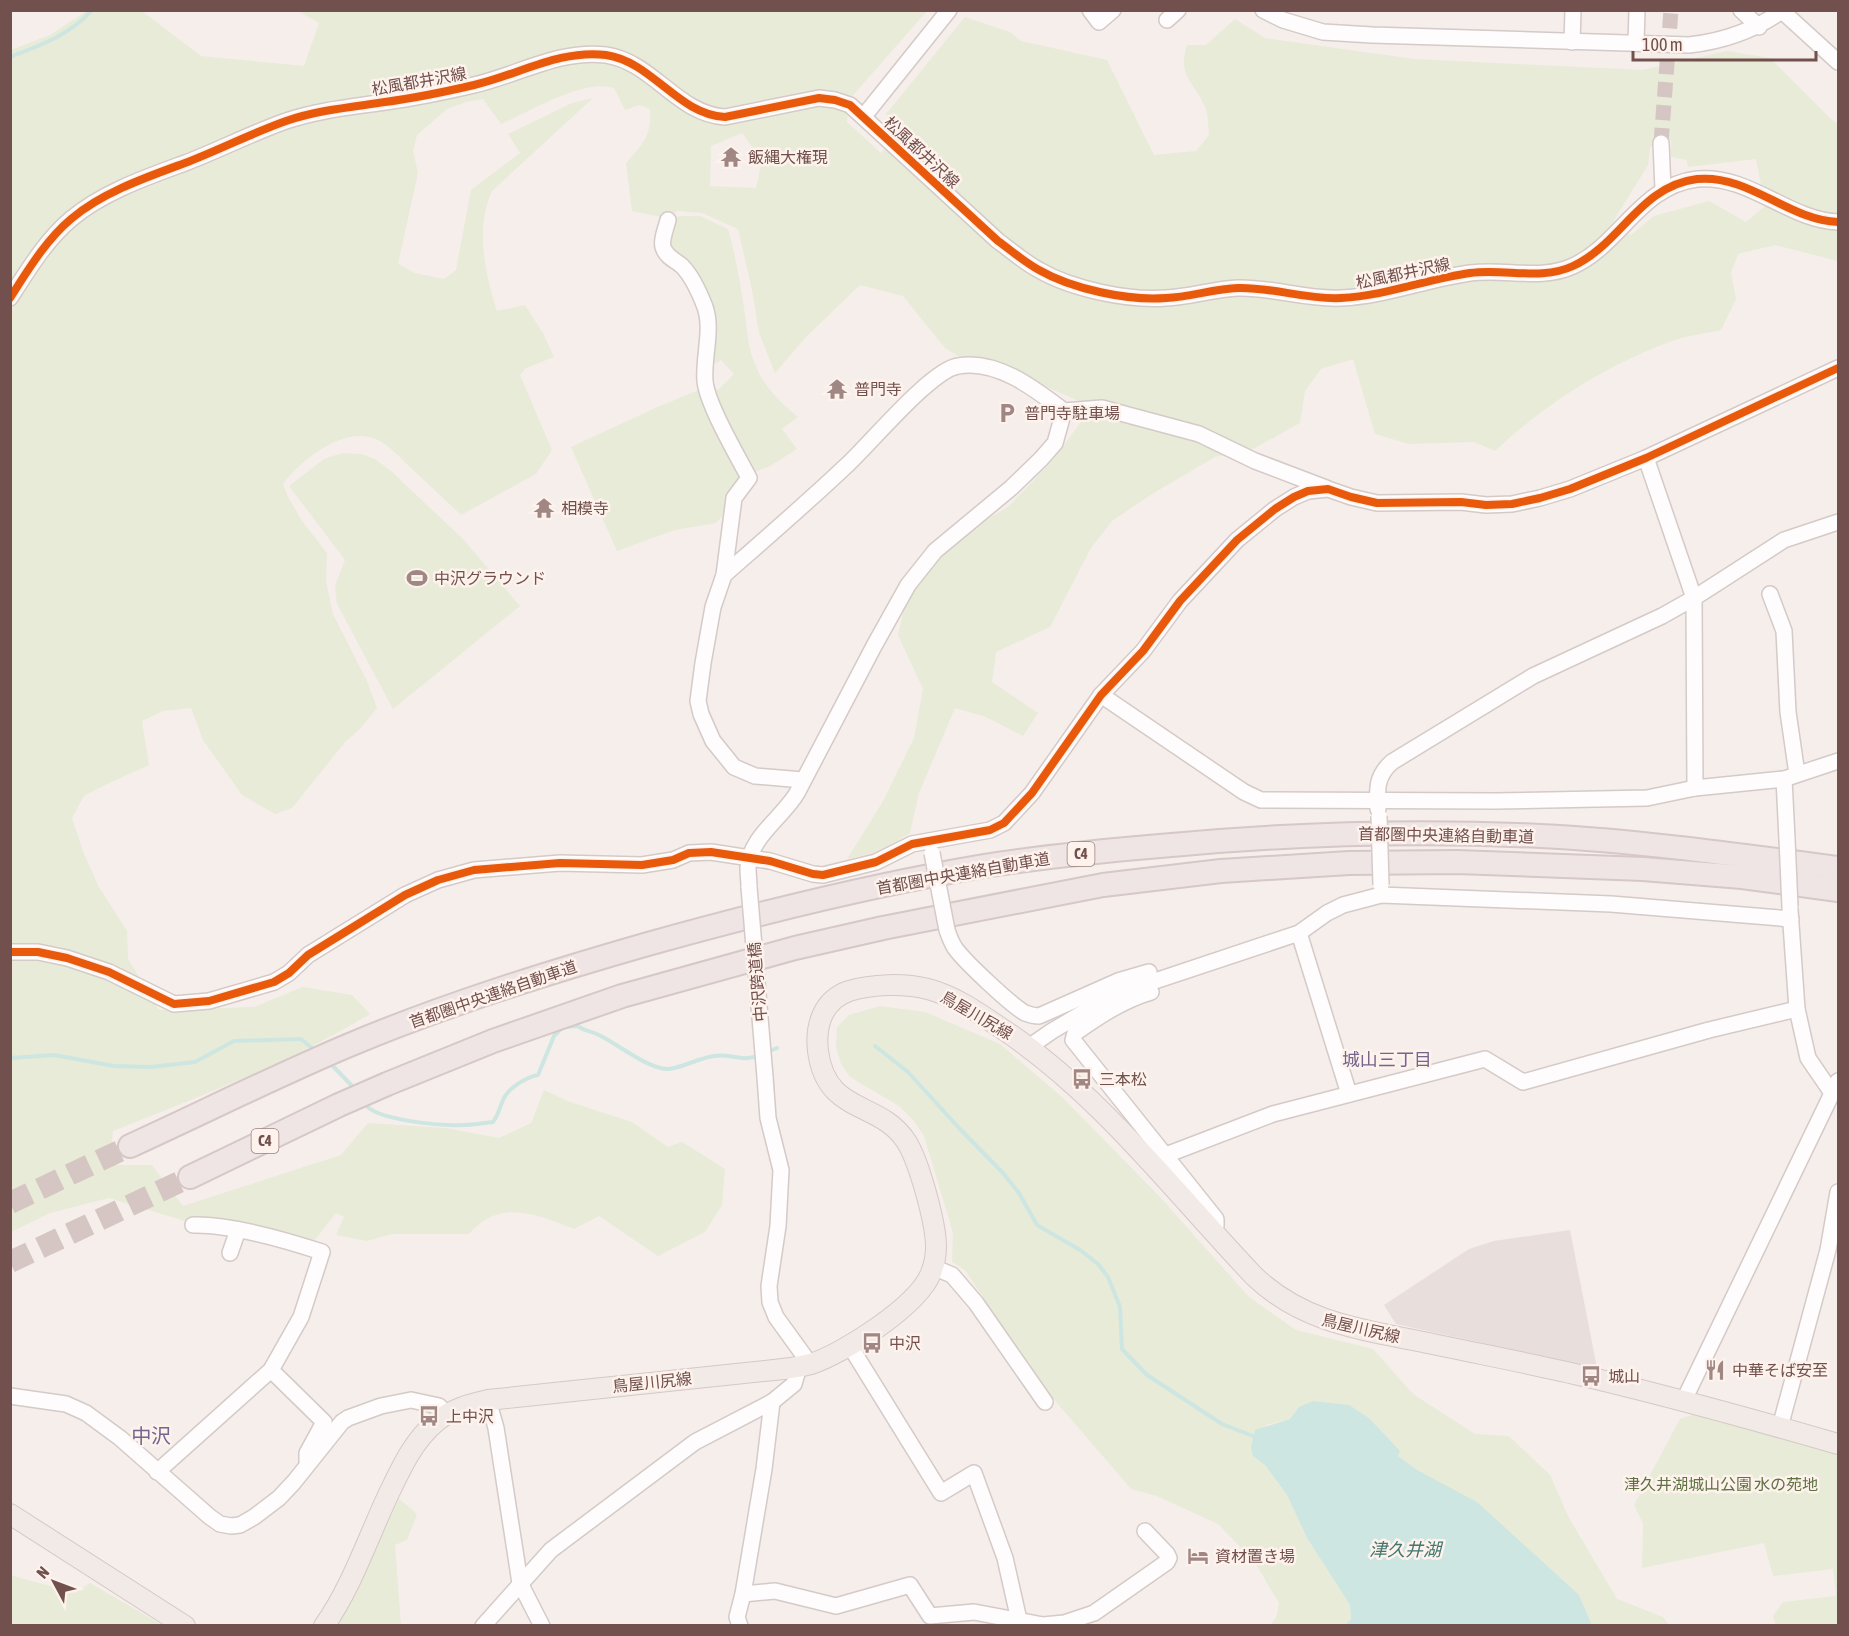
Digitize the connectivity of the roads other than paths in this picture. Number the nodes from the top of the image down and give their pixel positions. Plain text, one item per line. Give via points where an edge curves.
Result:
1 (949, 10) edge
2 (1090, 10) edge
3 (1113, 10) edge
4 (1263, 10) edge
5 (1573, 10) edge
6 (1637, 10) edge
7 (1741, 10) edge
8 (1783, 11) edge
9 (1288, 15) edge
10 (1759, 27) junction
11 (1572, 42) junction
12 (1636, 43) junction
13 (1839, 62) edge
14 (864, 116) junction
15 (1660, 143) tunnel mouth
16 (1663, 189) junction
17 (668, 220) dead end
18 (1839, 222) edge
19 (10, 298) edge
20 (1839, 368) edge
21 (1064, 411) junction
22 (1646, 458) junction
23 (1328, 489) junction
24 (1839, 522) edge
25 (724, 575) junction
26 (1770, 594) dead end
27 (1694, 598) junction
28 (1101, 695) junction
29 (1839, 761) edge
30 (1790, 776) junction
31 (803, 780) junction
32 (1695, 788) junction
33 (1378, 799) junction
34 (932, 847) junction
35 (750, 859) junction
36 (1839, 868) edge
37 (1381, 890) junction
38 (1839, 890) edge
39 (1790, 913) junction
40 (1299, 933) junction
41 (10, 952) edge
42 (1179, 974) junction
43 (1797, 1009) junction
44 (1029, 1047) junction
45 (1836, 1087) edge
46 (1349, 1094) junction
47 (130, 1146) tunnel mouth
48 (1166, 1155) junction
49 (190, 1177) tunnel mouth
50 (1839, 1192) edge
51 (193, 1225) dead end
52 (238, 1230) junction
53 (1211, 1232) junction
54 (230, 1253) dead end
55 (933, 1267) junction
56 (850, 1346) junction
57 (805, 1365) junction
58 (272, 1370) junction
59 (10, 1396) edge
60 (488, 1400) junction
61 (1684, 1400) junction
62 (772, 1402) junction
63 (1045, 1402) dead end
64 (447, 1414) junction
65 (1780, 1427) junction
66 (1839, 1444) edge
67 (307, 1467) junction
68 (157, 1472) junction
69 (10, 1514) edge
70 (1145, 1532) dead end
71 (520, 1583) junction
72 (743, 1594) junction
73 (1019, 1620) junction
74 (734, 1623) edge
75 (185, 1626) edge
76 (324, 1626) edge
77 (483, 1626) edge
78 (542, 1626) edge

1 - 14 street
2 - 3 street via 1099,22
4 - 9 street
5 - 11 street
6 - 12 street
7 - 10 street
8 - 10 street
8 - 13 street
9 - 11 street via 1323,32
10 - 12 street via 1708,43
11 - 12 street
14 - 16 street, 松風都井沢線 via 998,241 1039,270 1085,287 1155,299 1240,288 1340,298 1474,273 1555,271 1590,256
14 - 19 street, 松風都井沢線 via 850,105 819,98 725,117 712,116 687,105 632,63 605,55 561,57 475,85 287,121 144,179 73,217 56,233
15 - 16 street
16 - 18 street, 松風都井沢線 via 1697,179 1727,181 1794,211
17 - 25 street via 664,250 683,267 705,306 705,382 710,398 749,478 734,498
20 - 22 street
21 - 23 street via 1102,408 1199,434
21 - 25 street via 1026,384 996,370 966,364 947,369
21 - 31 street via 1055,443 1041,459 935,551 908,585
22 - 23 street via 1570,489 1512,504 1377,503
22 - 27 street
23 - 28 street via 1294,497 1238,540 1180,601 1143,651
24 - 27 street via 1784,540
25 - 31 street via 713,607 699,689 706,729 727,759 743,772
26 - 30 street via 1784,631
27 - 32 street
27 - 33 street via 1533,676 1392,762 1377,781
28 - 33 street via 1261,800
28 - 34 street via 1032,793 1004,823
29 - 30 street
30 - 32 street
30 - 39 street, bridge
31 - 35 street via 793,800 759,840
32 - 33 street via 1647,798
33 - 37 street, bridge
34 - 35 street via 903,846 863,867 823,875
34 - 42 street, bridge via 952,944 1023,1011 1039,1016 1141,974 1164,970
35 - 41 street via 689,852 674,860 642,865 560,863 474,870 438,879 386,906 308,955 274,982 209,1001 174,1004 109,972 67,958
35 - 57 street, 中沢跨道橋, bridge via 768,1118 782,1170 770,1302
36 - 47 highway, 首都圏中央連絡自動車道 / C4 via 1633,844 1460,834 1221,840 986,866 797,904 512,986 348,1046
37 - 39 street
37 - 40 street via 1327,913
38 - 49 highway, 首都圏中央連絡自動車道 / C4 via 1643,869 1457,862 1349,863 1221,871 1103,885 795,948 622,996 387,1084
39 - 43 street
40 - 42 street
40 - 46 street
42 - 44 street via 1113,995
42 - 48 street via 1169,988 1116,1006 1073,1037
43 - 45 street via 1808,1058
43 - 46 street via 1523,1082 1485,1059
44 - 53 main road, 鳥屋川尻線 via 1090,1098
44 - 55 main road, 鳥屋川尻線 via 960,1002 921,987 854,990 832,1000 821,1016 818,1050 829,1083 846,1101 892,1126 909,1145 935,1236
45 - 61 street
46 - 48 street via 1273,1114
48 - 53 street via 1216,1219
50 - 65 street via 1828,1250
51 - 52 street
52 - 54 street
52 - 58 street via 322,1252 301,1317
53 - 61 main road, 鳥屋川尻線 via 1265,1287 1322,1319
55 - 56 main road, 鳥屋川尻線 via 918,1292
55 - 63 street via 952,1275 976,1303
56 - 57 main road, 鳥屋川尻線
56 - 73 street via 941,1493 974,1473 1005,1558
57 - 60 main road, 鳥屋川尻線
57 - 62 street via 794,1384
58 - 67 street via 324,1422 307,1453
58 - 68 street
59 - 68 street via 66,1404 86,1413
60 - 64 main road, 鳥屋川尻線
60 - 71 street via 496,1428
61 - 65 main road, 鳥屋川尻線
62 - 71 street via 695,1442 551,1550
62 - 72 street
64 - 67 street via 439,1406 411,1400 373,1409 342,1422
64 - 76 main road, 鳥屋川尻線 via 413,1447
65 - 66 main road, 鳥屋川尻線
67 - 68 street via 279,1498 254,1517 231,1526 210,1517
69 - 75 main road
70 - 73 street via 1169,1558 1140,1581 1094,1613 1064,1623 1043,1625
71 - 77 street
71 - 78 street
72 - 73 street via 776,1591 836,1606 910,1585 930,1616 974,1612
72 - 74 street

